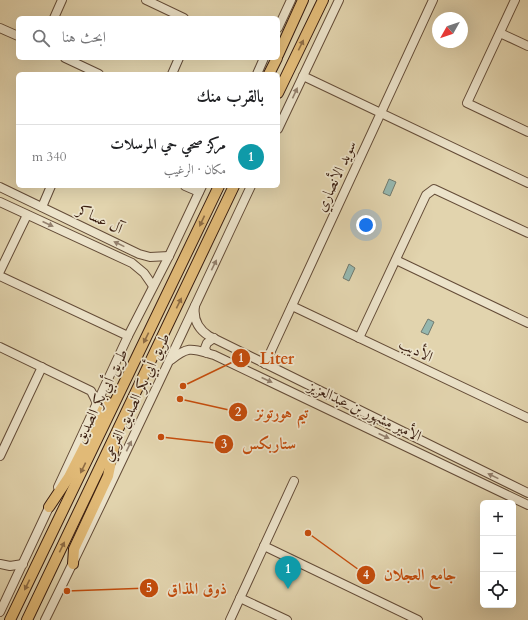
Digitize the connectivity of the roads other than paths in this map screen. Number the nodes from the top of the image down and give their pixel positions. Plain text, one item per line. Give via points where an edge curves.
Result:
1 (62, 0) edge
2 (146, 0) edge
3 (291, 0) edge
4 (303, 0) edge
5 (323, 0) edge
6 (339, 0) edge
7 (433, 0) edge
8 (515, 0) edge
9 (55, 16) edge
10 (180, 16) edge
11 (280, 24) edge
12 (0, 28) edge
13 (500, 33) junction
14 (16, 35) edge
15 (528, 46) edge
16 (280, 51) edge
17 (69, 60) edge
18 (178, 60) edge
19 (263, 60) edge
20 (276, 60) edge
21 (95, 72) edge
22 (173, 72) edge
23 (257, 72) edge
24 (270, 72) edge
25 (302, 76) junction
26 (280, 89) edge
27 (381, 113) junction
28 (280, 125) edge
29 (528, 132) edge
30 (528, 184) edge
31 (0, 187) edge
32 (50, 188) edge
33 (218, 188) edge
34 (233, 188) edge
35 (250, 188) edge
36 (200, 189) edge
37 (0, 202) edge
38 (42, 207) junction
39 (27, 215) junction
40 (528, 233) edge
41 (139, 254) junction
42 (169, 256) junction
43 (396, 260) junction
44 (132, 263) junction
45 (0, 271) edge
46 (153, 286) junction
47 (195, 303) junction
48 (292, 306) junction
49 (528, 323) edge
50 (128, 336) junction
51 (214, 338) junction
52 (359, 338) junction
53 (0, 347) edge
54 (207, 353) junction
55 (169, 362) junction
56 (265, 364) junction
57 (42, 367) junction
58 (125, 380) junction
59 (106, 385) junction
60 (91, 391) junction
61 (97, 403) junction
62 (528, 418) edge
63 (116, 435) junction
64 (0, 456) edge
65 (294, 482) dead end
66 (528, 493) edge
67 (528, 505) edge
68 (49, 506) junction
69 (264, 546) junction
70 (0, 564) edge
71 (23, 564) junction
72 (73, 564) junction
73 (240, 598) junction
74 (0, 612) edge
75 (10, 620) edge
76 (27, 620) edge
77 (45, 620) edge
78 (230, 620) edge
79 (287, 620) edge
80 (418, 620) edge

1 - 9 street
2 - 10 street
3 - 11 street
4 - 16 main road
26 -> 5 main road
6 - 25 street
7 - 27 street, سويد الأنصاري
8 - 13 street
12 - 14 street
13 - 15 street
13 - 29 street via 467,103
17 - 21 street
18 - 22 street
19 - 23 street
20 - 24 main road
25 - 27 street
28 -> 25 street
27 - 30 street
27 - 48 street, سويد الأنصاري
31 - 38 street, آل عساكر
32 - 38 street
33 -> 58 main road, طريق أبي بكر الصديق
63 -> 34 main road, طريق أبي بكر الصديق
47 -> 35 street, طريق أبي بكر الصديق الفرعي
36 - 42 street
37 - 39 street, آل عساكر
41 -> 38 street, آل عساكر
39 -> 44 street, آل عساكر
39 - 45 street
40 - 43 street via 434,189 426,195
41 - 42 street, آل عساكر
41 - 44 street via 142,260 138,264
42 - 46 street
43 - 49 street
43 - 52 street
44 - 46 street, آل عساكر via 144,273
45 - 50 street
46 - 50 street
47 - 51 street, الأمير مشهور بن عبدالعزيز via 194,314 198,324 205,333
47 - 55 street, طريق أبي بكر الصديق الفرعي
48 - 52 street, الأديب
48 - 56 street, سويد الأنصاري
50 - 59 street
51 - 54 street via 207,343
51 - 56 street, الأمير مشهور بن عبدالعزيز
52 - 62 street, الأديب
53 - 57 street
54 - 55 street, الأمير مشهور بن عبدالعزيز via 188,349 181,351
54 -> 67 street, الأمير مشهور بن عبدالعزيز
72 -> 55 street, طريق أبي بكر الصديق الفرعي
66 -> 56 street, الأمير مشهور بن عبدالعزيز
57 - 60 street
57 - 64 street
58 - 68 main road via 113,390 69,477
58 -> 75 main road, طريق أبي بكر الصديق
59 - 60 street
59 - 61 street
60 - 61 street
61 - 68 street
63 - 72 main road via 111,467 74,549
76 -> 63 main road, طريق أبي بكر الصديق
65 - 69 street
68 - 71 street
69 - 73 street
69 - 80 street
70 - 71 street
71 - 74 street
72 - 77 street, طريق أبي بكر الصديق الفرعي
73 - 78 street
73 - 79 street

